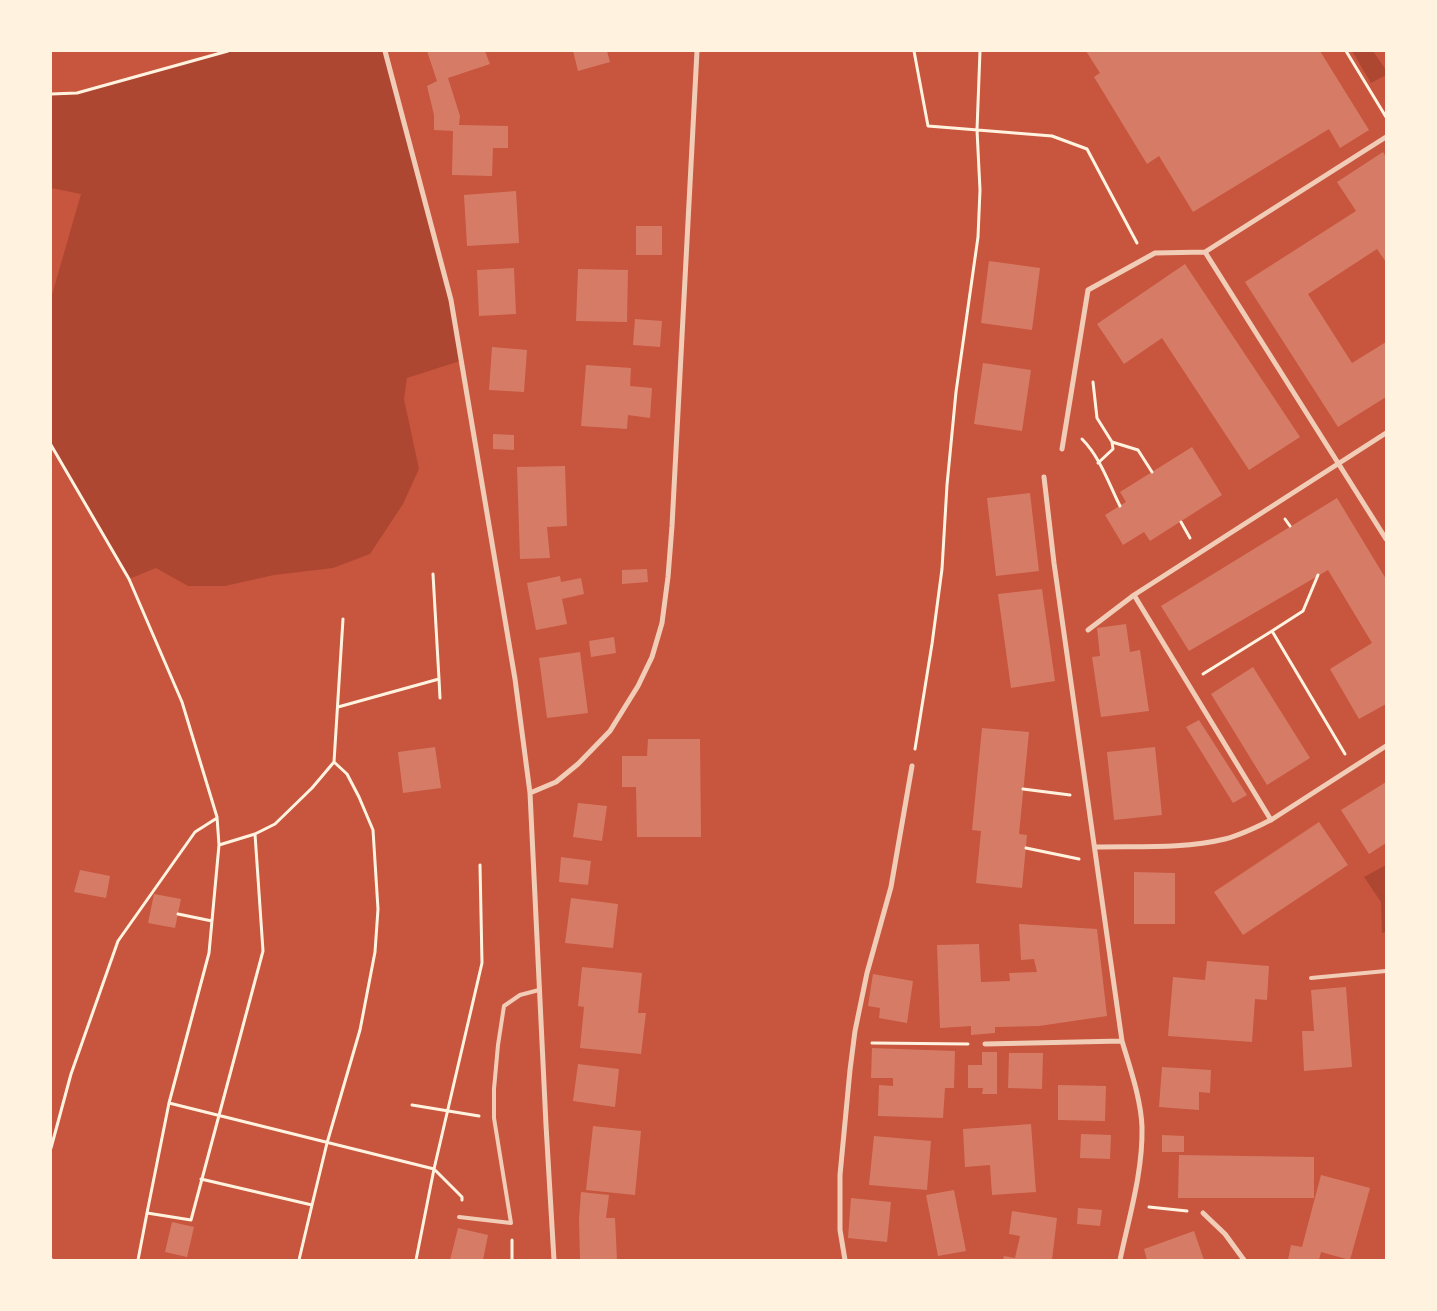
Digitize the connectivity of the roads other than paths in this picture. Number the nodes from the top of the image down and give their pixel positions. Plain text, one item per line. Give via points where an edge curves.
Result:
1 (385, 51) edge
2 (698, 51) edge
3 (1386, 136) edge
4 (1205, 252) junction
5 (1386, 433) edge
6 (1062, 449) dead end
7 (1339, 464) junction
8 (1044, 476) dead end
9 (1386, 539) edge
10 (1134, 595) junction
11 (1088, 630) dead end
12 (1386, 746) edge
13 (912, 766) road end
14 (530, 793) junction
15 (1271, 820) junction
16 (1095, 847) junction
17 (1386, 971) edge
18 (1311, 978) dead end
19 (539, 990) junction
20 (1122, 1041) junction
21 (985, 1044) road end
22 (1203, 1213) road end
23 (459, 1217) dead end
24 (554, 1260) edge
25 (845, 1260) edge
26 (1120, 1260) edge
27 (1244, 1260) edge

1 - 14 street via 452,300 515,679
2 - 14 street via 672,526 662,622 652,656 638,686 610,730 556,782
3 - 4 street
4 - 6 street via 1155,253 1088,290
4 - 7 street
5 - 7 street
7 - 9 street
7 - 10 street
8 - 16 street
10 - 11 street
10 - 15 street
12 - 15 street
13 - 25 street via 891,887 855,1031 840,1175 840,1230
14 - 19 street
15 - 16 street via 1225,839 1191,844
16 - 20 street
17 - 18 lane
19 - 23 lane via 520,994 504,1006 498,1045 494,1118 511,1223
19 - 24 street
20 - 21 street
20 - 26 street via 1135,1084 1142,1126 1140,1163
22 - 27 street via 1225,1234

